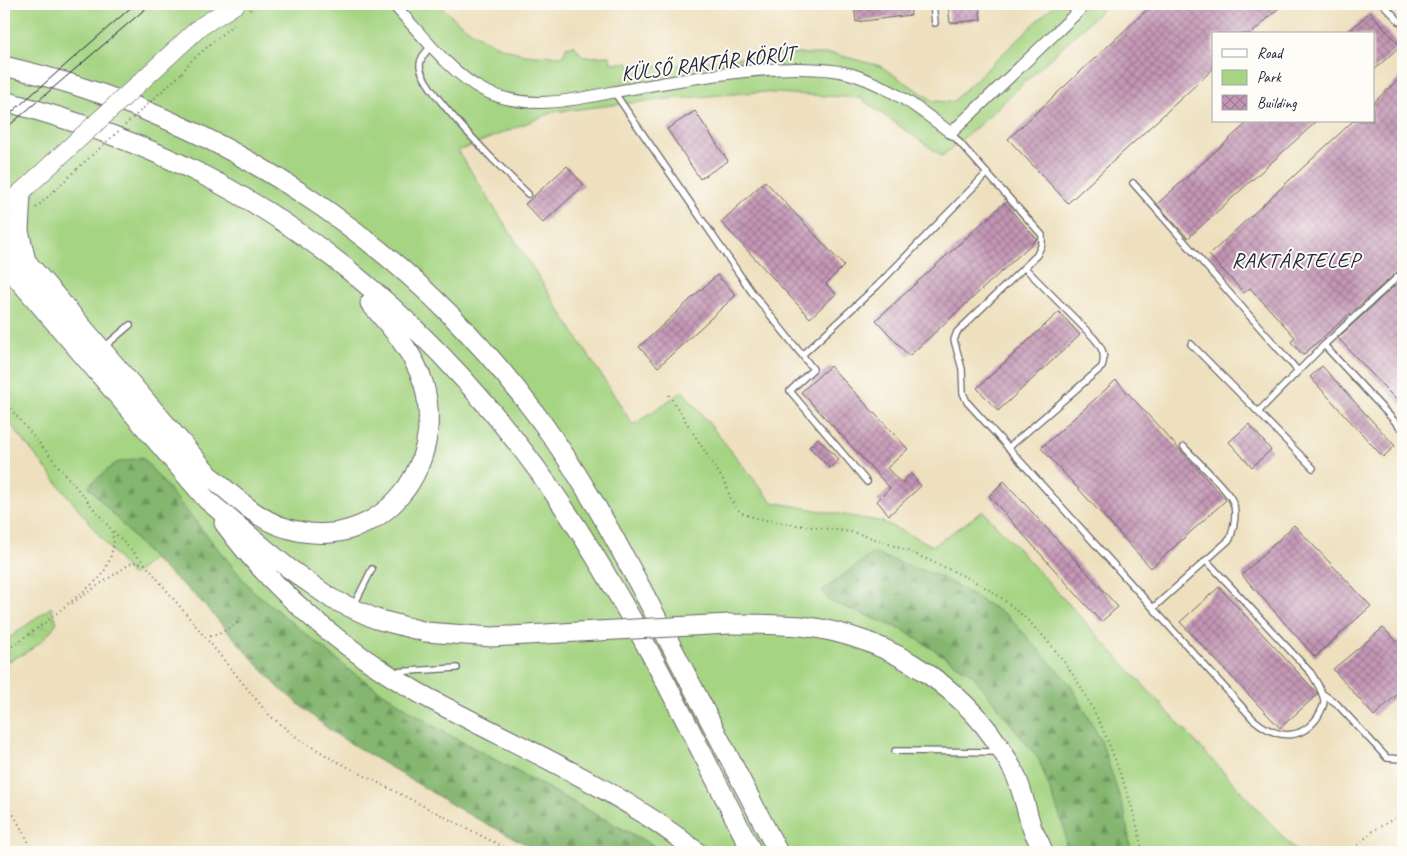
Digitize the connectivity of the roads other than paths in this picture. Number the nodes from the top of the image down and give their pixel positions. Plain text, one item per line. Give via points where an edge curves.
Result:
1 (216, 4) edge
2 (393, 4) edge
3 (933, 4) edge
4 (1086, 4) edge
5 (1383, 4) edge
6 (243, 7) edge
7 (935, 23) dead end
8 (1403, 25) edge
9 (200, 27) junction
10 (432, 45) junction
11 (4, 66) edge
12 (614, 92) junction
13 (4, 101) edge
14 (951, 133) junction
15 (987, 173) junction
16 (1133, 183) dead end
17 (26, 188) junction
18 (528, 194) dead end
19 (4, 207) edge
20 (4, 240) edge
21 (320, 249) junction
22 (26, 261) junction
23 (4, 264) edge
24 (1024, 267) junction
25 (1403, 272) edge
26 (11, 277) edge
27 (130, 326) dead end
28 (1190, 344) dead end
29 (1324, 345) junction
30 (101, 349) junction
31 (802, 355) junction
32 (1298, 371) junction
33 (1258, 412) junction
34 (1403, 425) edge
35 (1184, 446) dead end
36 (1008, 448) junction
37 (1313, 468) dead end
38 (211, 477) junction
39 (867, 482) dead end
40 (207, 500) junction
41 (270, 552) junction
42 (1206, 560) junction
43 (372, 569) dead end
44 (352, 608) junction
45 (1153, 608) junction
46 (457, 668) dead end
47 (386, 672) junction
48 (1323, 694) junction
49 (895, 751) dead end
50 (1002, 752) junction
51 (1403, 757) edge
52 (1032, 827) junction
53 (776, 847) edge
54 (697, 852) edge
55 (752, 852) edge
56 (1029, 852) edge
57 (1042, 852) edge

1 - 9 main road
2 - 10 street, KÜLSŐ RAKTÁR KÖRÚT
3 - 7 lane
4 - 14 street
5 - 8 lane
6 - 9 main road
9 - 17 main road, bridge
10 - 12 street, KÜLSŐ RAKTÁR KÖRÚT via 462,76 483,90 505,98 550,103
10 - 18 lane via 420,64 426,81 484,152
11 - 53 highway via 94,90 138,107 253,162 340,218 438,301 506,377 572,467 628,563
12 - 14 street, KÜLSŐ RAKTÁR KÖRÚT via 736,74 829,71 877,84 914,104
12 - 31 lane via 751,291
13 - 21 highway via 119,137 200,173
14 - 15 lane
15 - 24 lane via 1042,235 1037,254
15 - 31 lane via 878,285
16 - 32 lane
17 - 19 main road
17 - 22 highway via 19,224
20 - 22 highway
21 - 38 highway via 393,329 416,367 426,397 428,423 423,460 395,502 368,521 350,529 316,534 271,522
21 - 55 highway via 380,297 433,347 481,399 541,476 611,583 661,673
22 - 30 highway
23 - 26 highway
24 - 36 lane via 957,332 954,340 967,402
24 - 36 lane via 1094,338 1105,358 1102,367
25 - 29 lane
26 - 40 highway
27 - 30 lane
28 - 33 lane
29 - 32 lane
29 - 34 lane via 1400,427
30 - 38 highway
31 - 39 lane via 813,369 790,391
32 - 33 lane
33 - 37 lane
35 - 42 lane via 1232,500 1235,514 1230,539
36 - 45 lane
38 - 41 highway via 232,508
40 - 41 highway
40 - 47 highway via 237,541 286,593 344,643
41 - 44 highway via 307,583
42 - 45 lane
42 - 48 lane via 1311,672
43 - 44 lane
44 - 50 highway, bridge via 402,627 457,636 492,637 729,624 802,626 830,631 882,648 928,673 971,711
45 - 48 lane via 1265,730 1282,735 1305,730 1320,713
46 - 47 lane
47 - 54 highway via 585,778 669,829
48 - 51 lane via 1336,703 1387,758
49 - 50 lane
50 - 52 highway via 1022,791
52 - 56 highway
52 - 57 highway

